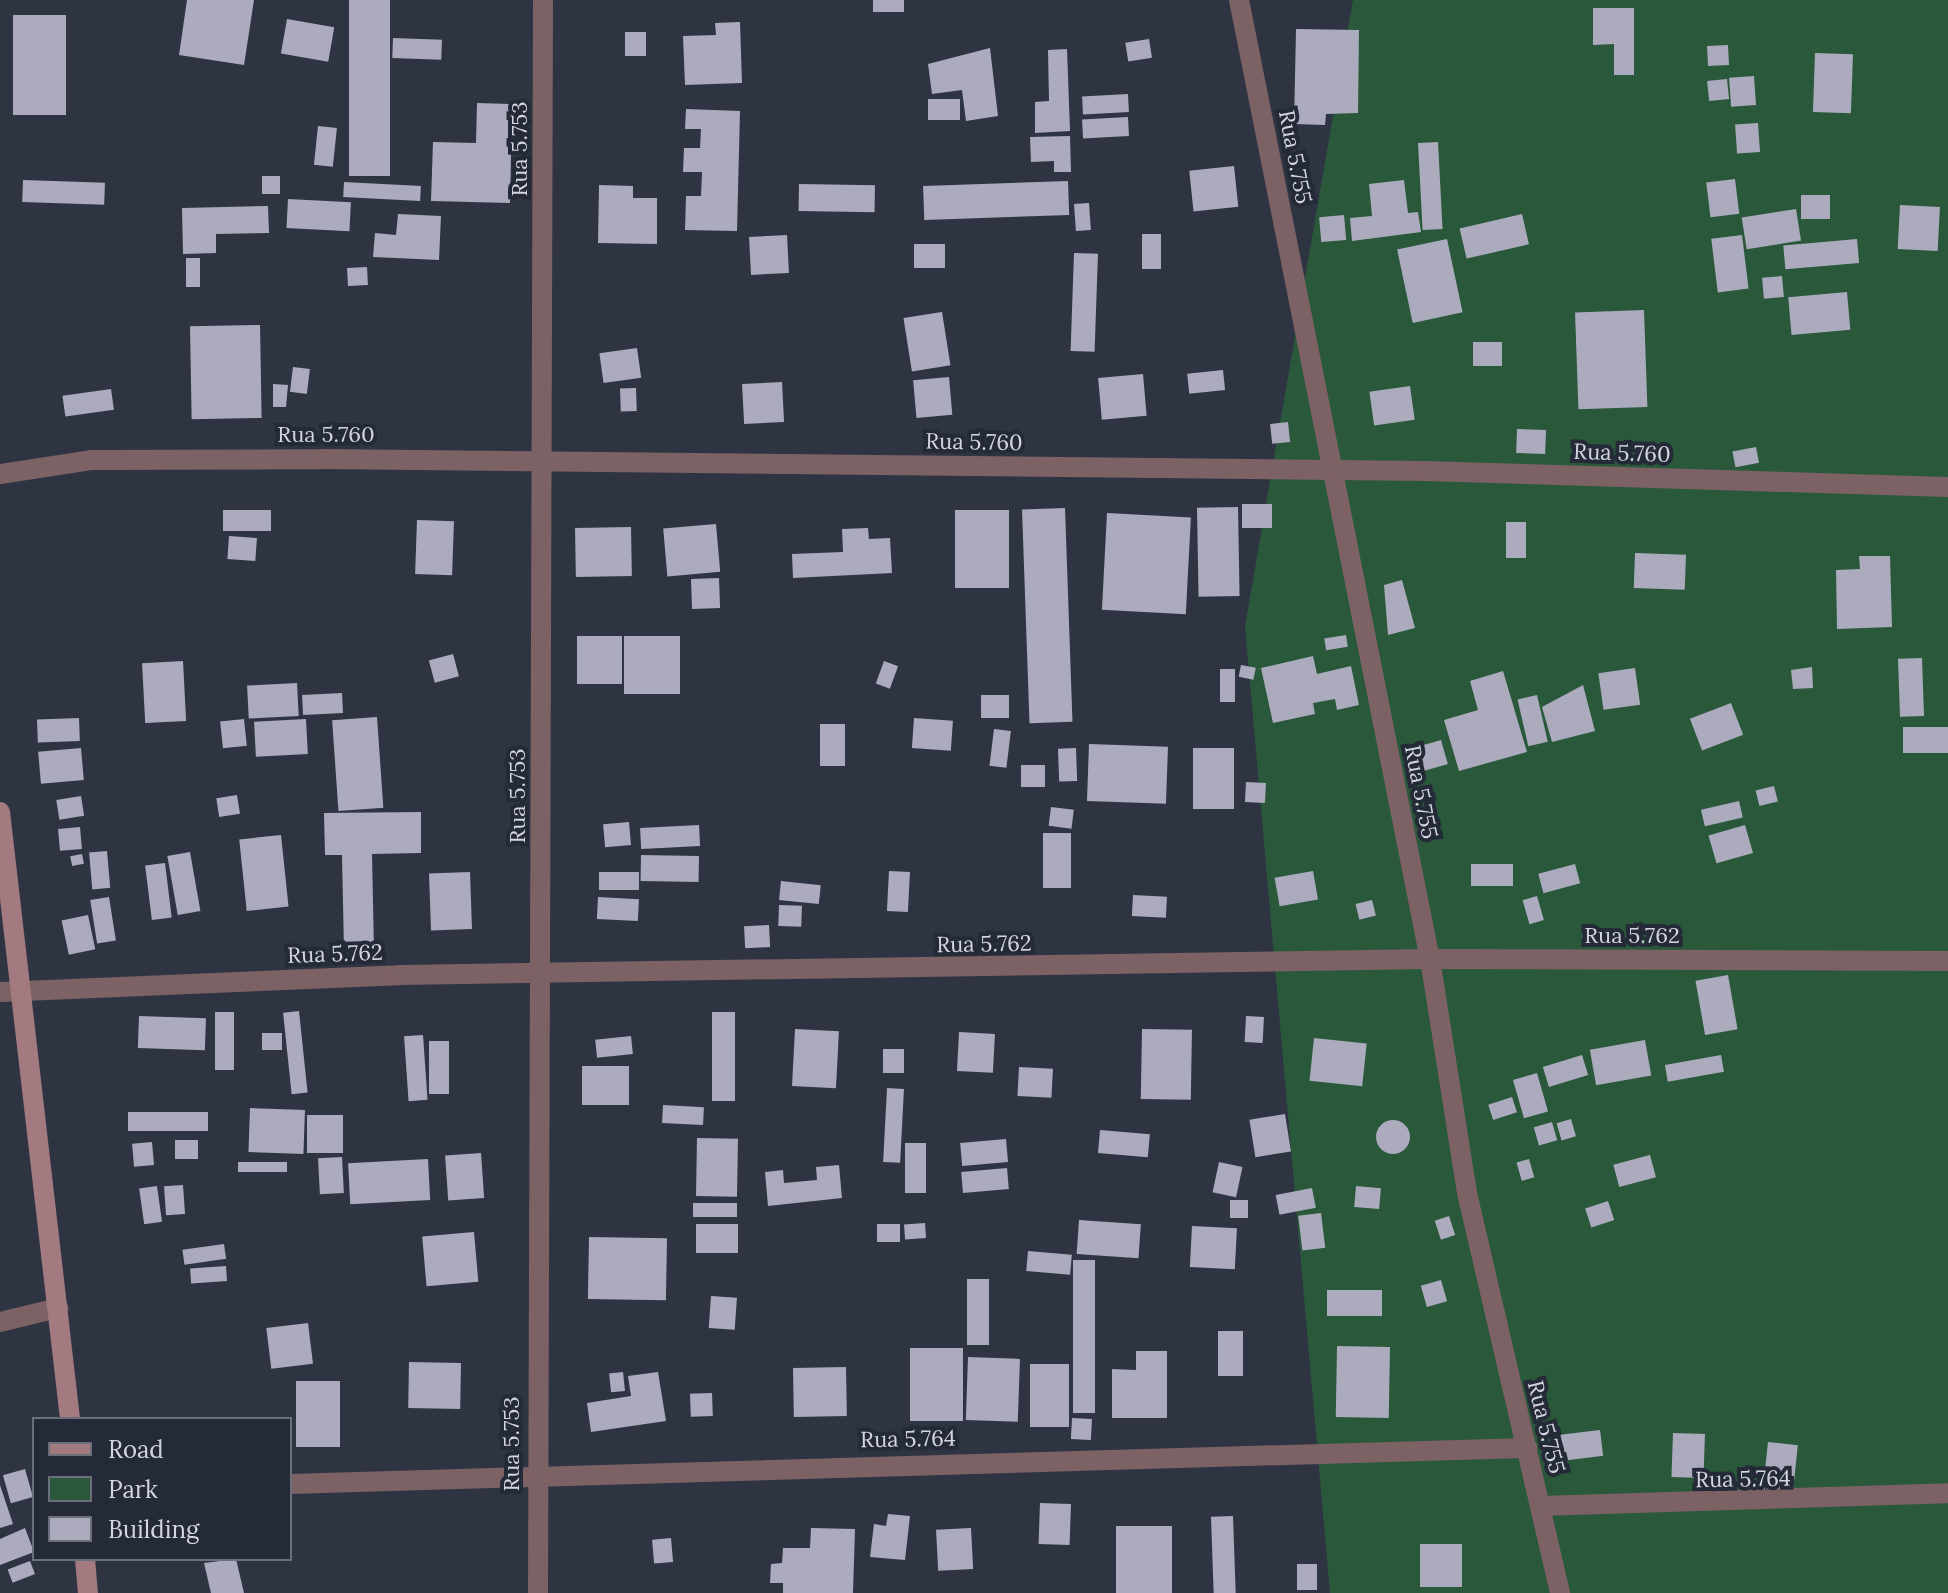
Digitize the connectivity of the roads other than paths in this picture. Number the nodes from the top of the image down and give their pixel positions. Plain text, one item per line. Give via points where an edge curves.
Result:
1 (543, 0) edge
2 (1239, 0) edge
3 (545, 462) junction
4 (1332, 470) junction
5 (0, 474) edge
6 (1948, 487) edge
7 (0, 812) edge
8 (1430, 959) junction
9 (1948, 961) edge
10 (541, 978) junction
11 (10, 991) edge
12 (58, 1308) junction
13 (0, 1322) edge
14 (70, 1417) edge
15 (1527, 1448) junction
16 (535, 1472) junction
17 (292, 1484) edge
18 (1948, 1493) edge
19 (1540, 1506) junction
20 (85, 1561) edge
21 (88, 1593) edge
22 (538, 1593) edge
23 (1560, 1593) edge

1 - 3 street, Rua 5.753
2 - 4 street, Rua 5.755
3 - 4 street, Rua 5.760
3 - 5 street, Rua 5.760 via 91,460
3 - 10 street, Rua 5.753
4 - 6 street, Rua 5.760
4 - 8 street, Rua 5.755
7 - 11 main road
8 - 9 street, Rua 5.762
8 - 10 street, Rua 5.762
8 - 15 street, Rua 5.755 via 1467,1193
10 - 11 street, Rua 5.762
10 - 16 street, Rua 5.753
11 - 12 main road
12 - 13 street
12 - 14 main road
15 - 16 street, Rua 5.764
15 - 19 street, Rua 5.755
16 - 17 street, Rua 5.764
16 - 22 street, Rua 5.753
18 - 19 street, Rua 5.764
19 - 23 street, Rua 5.755
20 - 21 main road

